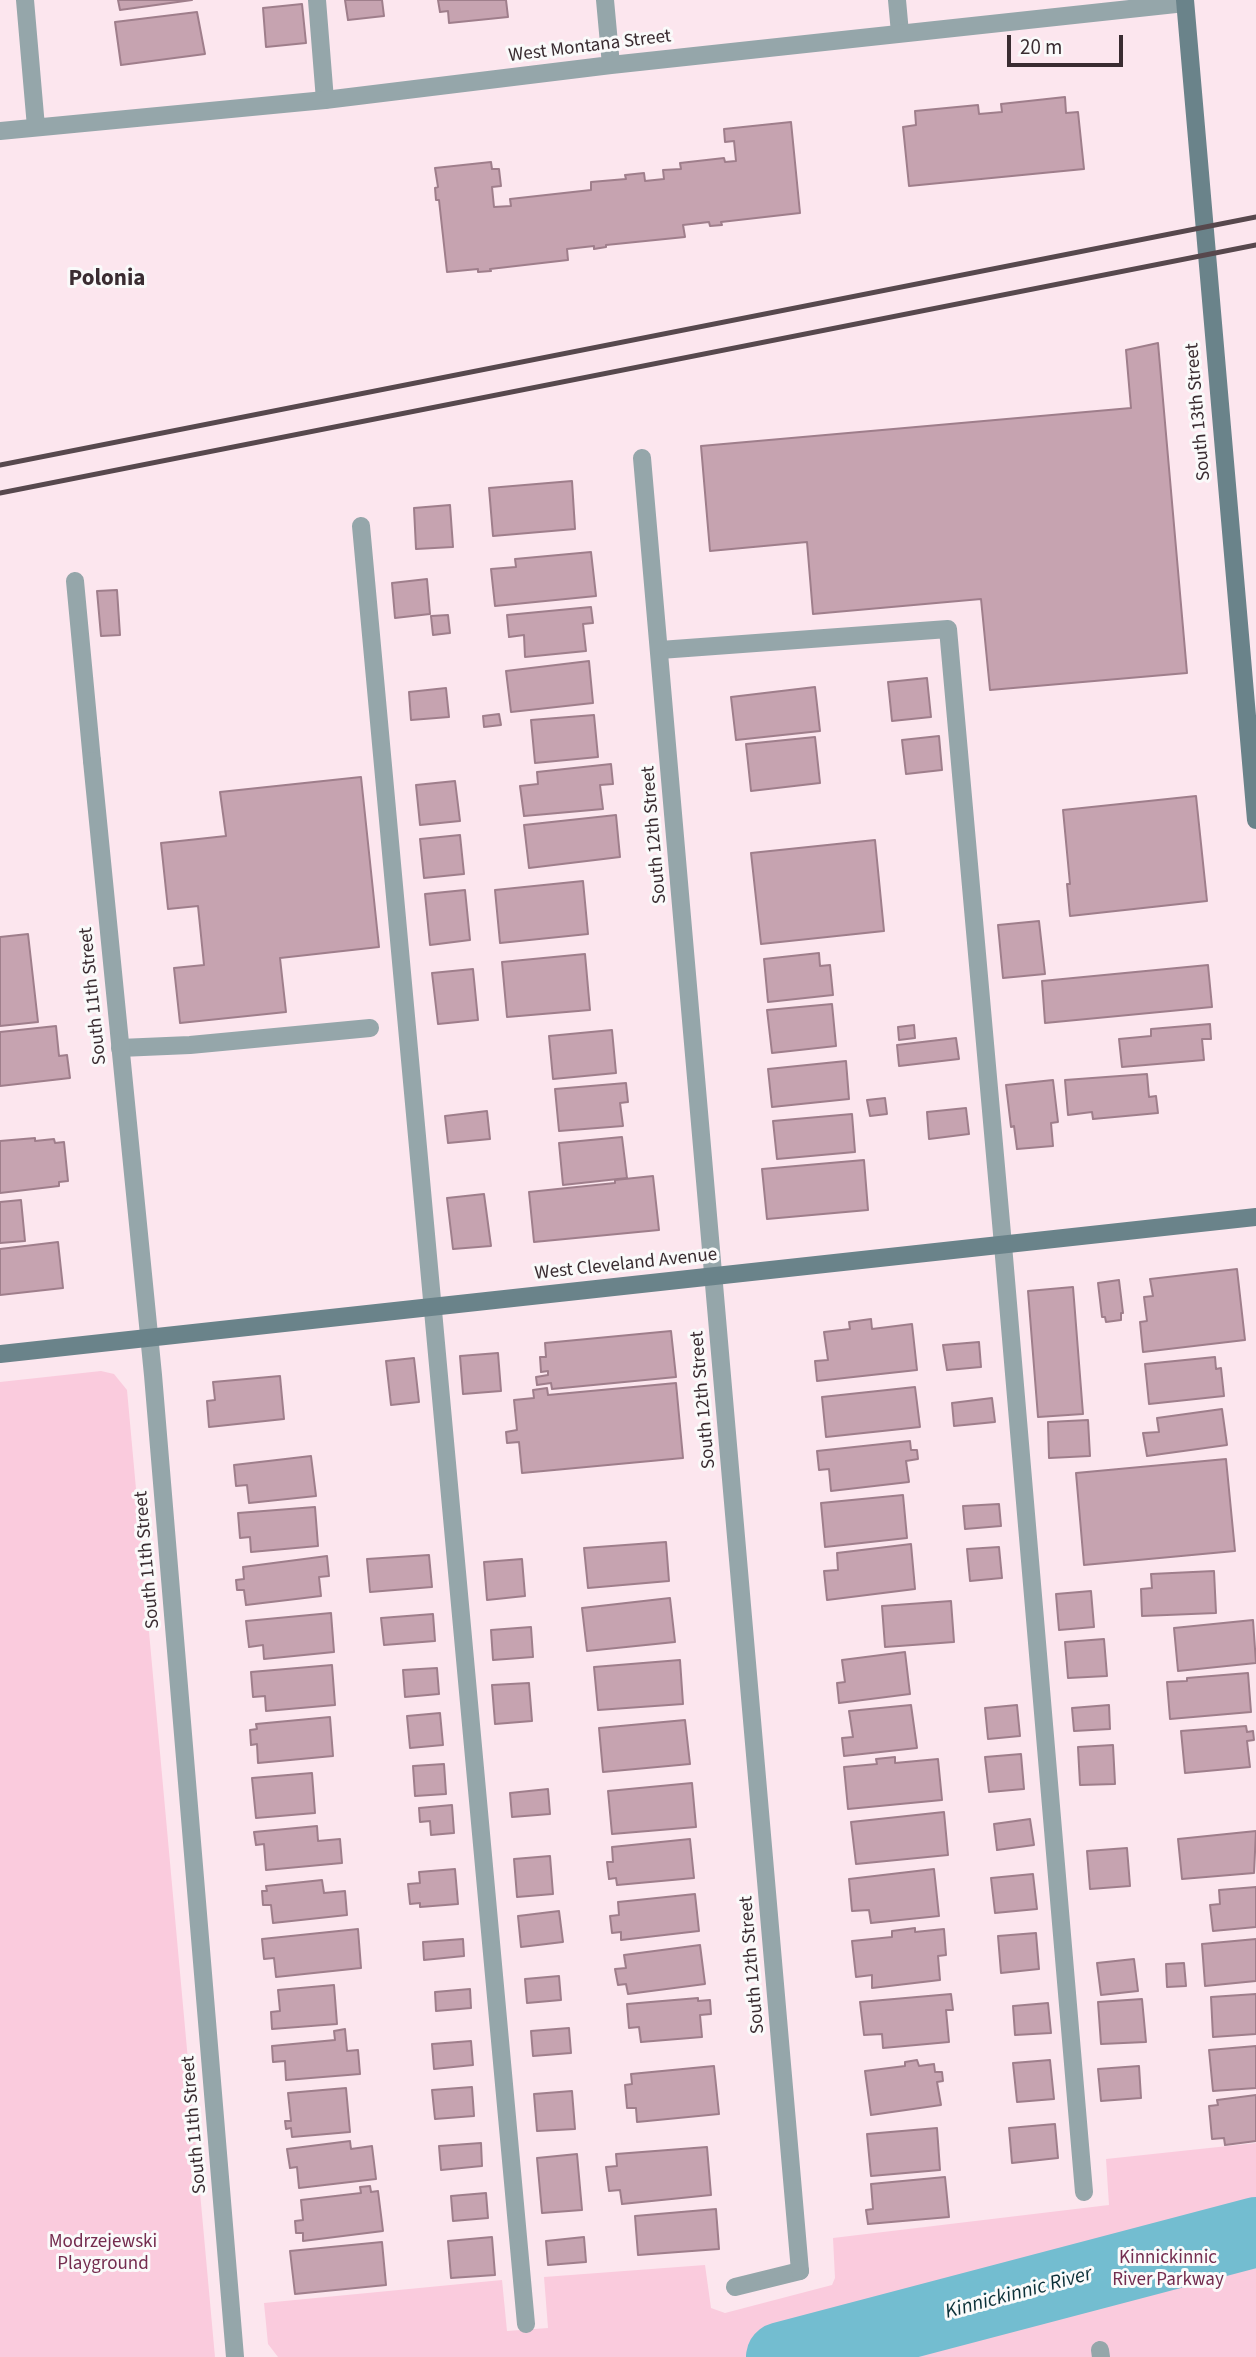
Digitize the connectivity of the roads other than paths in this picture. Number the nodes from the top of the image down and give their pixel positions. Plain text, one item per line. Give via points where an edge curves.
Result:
1 (25, 0) edge
2 (317, 0) edge
3 (605, 0) edge
4 (897, 0) edge
5 (1185, 1) edge
6 (900, 33) junction
7 (611, 65) junction
8 (325, 100) junction
9 (36, 127) junction
10 (0, 131) edge
11 (642, 458) dead end
12 (361, 526) dead end
13 (75, 581) dead end
14 (660, 650) junction
15 (1256, 820) edge
16 (370, 1028) dead end
17 (120, 1048) junction
18 (1256, 1217) edge
19 (1003, 1245) junction
20 (715, 1276) junction
21 (431, 1307) junction
22 (150, 1338) junction
23 (0, 1354) edge
24 (1084, 2192) dead end
25 (735, 2287) dead end
26 (526, 2324) dead end
27 (235, 2357) edge

1 - 9 street
2 - 8 street
3 - 7 street
4 - 6 street
5 - 6 street, West Montana Street
5 - 15 street, South 13th Street
6 - 7 street, West Montana Street
7 - 8 street, West Montana Street
8 - 9 street, West Montana Street
9 - 10 street, West Montana Street
11 - 14 street, South 12th Street
12 - 21 street
13 - 17 street, South 11th Street
14 - 19 street via 948,629
14 - 20 street, South 12th Street
16 - 17 street
17 - 22 street, South 11th Street
18 - 19 street, West Cleveland Avenue
19 - 20 street, West Cleveland Avenue
19 - 24 street
20 - 21 street, West Cleveland Avenue
20 - 25 street, South 12th Street via 800,2271
21 - 22 street, West Cleveland Avenue
21 - 26 street
22 - 23 street, West Cleveland Avenue
22 - 27 street, South 11th Street

